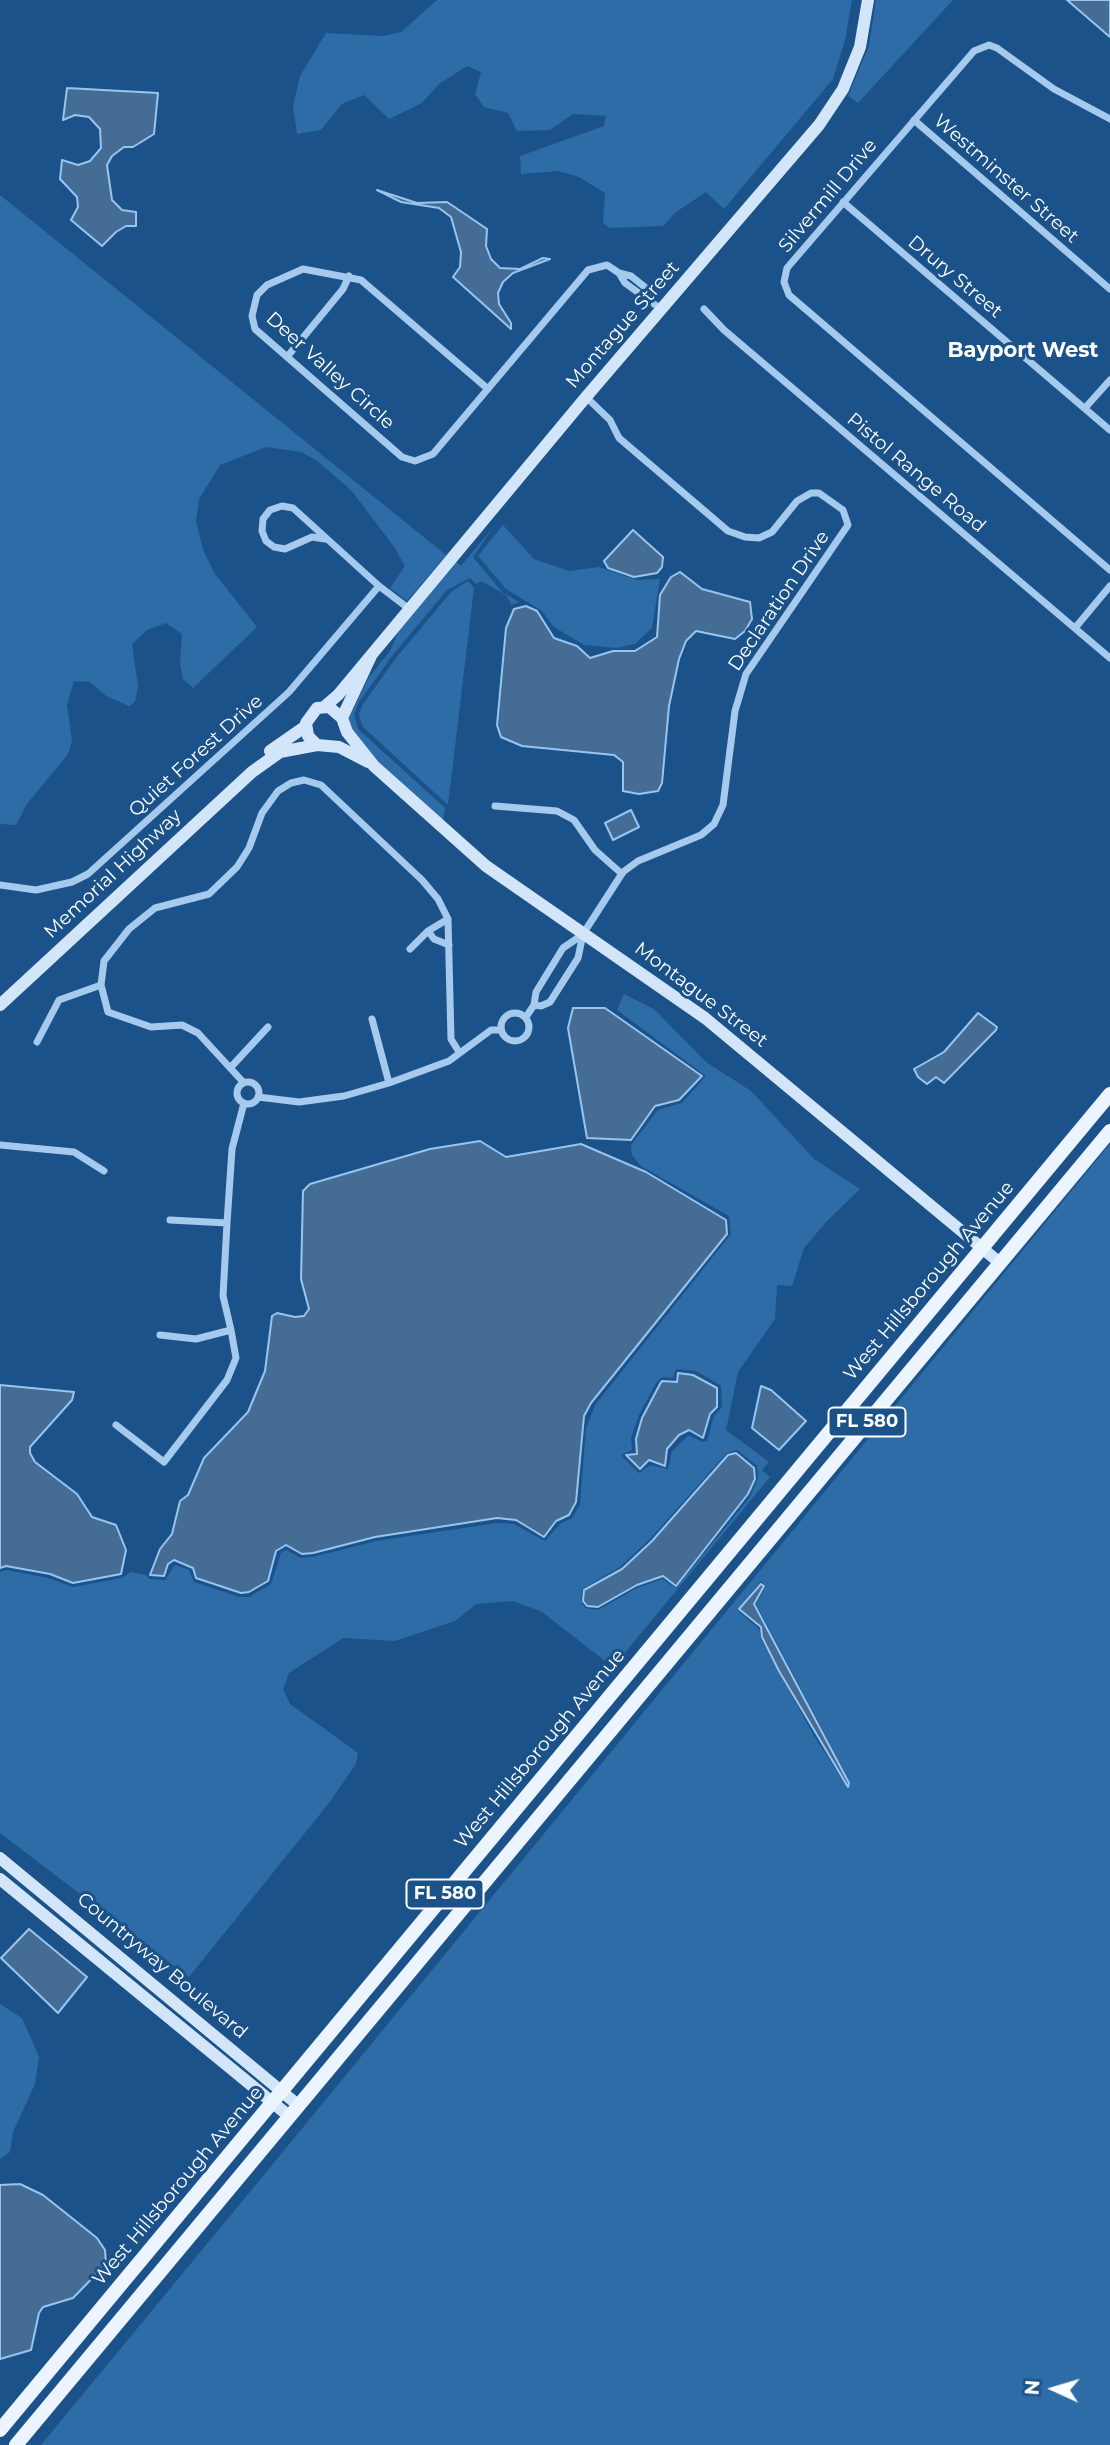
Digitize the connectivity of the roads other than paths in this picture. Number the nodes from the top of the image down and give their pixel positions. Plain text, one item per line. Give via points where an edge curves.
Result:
1 (868, 0) edge
2 (1110, 119) edge
3 (914, 120) junction
4 (843, 202) junction
5 (349, 276) junction
6 (1110, 289) edge
7 (661, 309) junction
8 (704, 309) dead end
9 (287, 356) junction
10 (1110, 380) edge
11 (488, 389) junction
12 (586, 397) junction
13 (1085, 408) junction
14 (1110, 430) edge
15 (325, 539) junction
16 (1110, 570) edge
17 (379, 586) junction
18 (1110, 586) edge
19 (408, 608) junction
20 (1075, 628) junction
21 (371, 656) junction
22 (1110, 658) edge
23 (324, 707) junction
24 (342, 718) junction
25 (306, 726) junction
26 (317, 745) junction
27 (340, 747) joint
28 (374, 766) junction
29 (252, 772) junction
30 (495, 806) dead end
31 (622, 874) junction
32 (0, 885) edge
33 (448, 919) junction
34 (428, 930) junction
35 (583, 934) junction
36 (449, 945) junction
37 (410, 949) dead end
38 (102, 985) junction
39 (0, 1005) edge
40 (534, 1005) junction
41 (526, 1017) junction
42 (372, 1019) dead end
43 (268, 1027) dead end
44 (501, 1030) junction
45 (37, 1042) dead end
46 (459, 1052) junction
47 (231, 1068) junction
48 (244, 1083) junction
49 (388, 1083) junction
50 (1110, 1094) edge
51 (258, 1097) junction
52 (244, 1103) junction
53 (1110, 1131) edge
54 (0, 1145) edge
55 (104, 1171) dead end
56 (170, 1220) dead end
57 (227, 1223) junction
58 (983, 1249) junction
59 (1000, 1263) junction
60 (231, 1330) junction
61 (160, 1335) dead end
62 (116, 1425) dead end
63 (0, 1858) edge
64 (0, 1879) edge
65 (281, 2091) junction
66 (271, 2102) junction
67 (293, 2111) junction
68 (0, 2430) edge
69 (16, 2445) edge

1 - 7 street, Montague Street via 860,47 843,89 820,125
2 - 3 street, Silvermill Drive via 1054,89 989,45 974,51
3 - 4 street, Silvermill Drive
3 - 6 street, Westminster Street
4 - 13 street, Drury Street
4 - 16 street, Silvermill Drive via 788,268 784,282 789,295
5 - 9 street
5 - 9 street, Deer Valley Circle via 303,269 261,289 252,322
5 - 11 street, Deer Valley Circle via 367,284
7 - 11 street, Deer Valley Circle via 631,276 607,265 589,270
7 - 12 street, Montague Street
8 - 20 street, Pistol Range Road
9 - 11 street, Deer Valley Circle via 408,461 433,454
10 - 13 street
12 - 19 street, Montague Street
12 - 31 street, Declaration Drive via 610,420 619,439 728,531 745,537 766,535 797,501 811,493 819,493 843,510 848,525 746,674 723,805 714,824 701,835 638,861
13 - 14 street, Drury Street
15 - 15 street via 293,508 270,510 263,519 262,531 274,547 285,549 312,537
15 - 17 street
17 - 19 street
17 - 32 street, Quiet Forest Drive via 289,692 88,874 36,891
18 - 20 street
19 - 21 street, Montague Street
20 - 22 street, Pistol Range Road
21 - 23 street, Montague Street
21 - 24 street, Montague Street
23 - 24 street via 335,709
23 - 25 street, Montague Street via 312,712
24 - 28 street, Montague Street via 347,732
25 - 26 street
25 - 29 street, Memorial Highway via 265,755
26 - 27 street, Memorial Highway
26 - 29 street, Memorial Highway via 280,752
27 - 28 street, Montague Street
28 - 35 street, Montague Street via 486,866
29 - 39 street, Memorial Highway
30 - 31 street via 557,811 574,820 595,850
31 - 35 street, Declaration Drive
33 - 34 street
33 - 36 street
33 - 38 street via 438,899 405,862 321,785 304,780 278,791 262,813 237,867 209,894 155,908 129,929 104,961
34 - 36 street via 434,939
34 - 37 street
35 - 40 street via 563,948 536,992
35 - 40 street via 578,958 550,1002
35 - 58 street, Montague Street via 705,1017
36 - 46 street via 451,1039
38 - 45 street via 59,1000
38 - 47 street via 108,1012 150,1027 183,1025 198,1033
40 - 41 street
41 - 44 street via 515,1012 504,1018
41 - 44 street via 530,1026 525,1038 515,1042
42 - 49 street
43 - 47 street
44 - 46 street via 491,1030
46 - 49 street
47 - 48 street
48 - 51 street via 255,1084
48 - 52 street via 237,1091
49 - 51 street via 344,1096 299,1102
50 - 58 main road, West Hillsborough Avenue / FL 580
51 - 52 street
52 - 57 street via 232,1149
53 - 59 main road, West Hillsborough Avenue / FL 580
54 - 55 street via 74,1152
56 - 57 street
57 - 60 street via 223,1296
58 - 59 street, Montague Street
58 - 65 main road, West Hillsborough Avenue / FL 580
59 - 67 main road, West Hillsborough Avenue / FL 580
60 - 61 street via 196,1339
60 - 62 street via 236,1358 227,1380 164,1462
63 - 65 street, Countryway Boulevard
64 - 66 street, Countryway Boulevard
65 - 66 main road, West Hillsborough Avenue / FL 580
65 - 67 street, Countryway Boulevard
66 - 67 street, Countryway Boulevard
66 - 68 main road, West Hillsborough Avenue / FL 580
67 - 69 main road, West Hillsborough Avenue / FL 580

